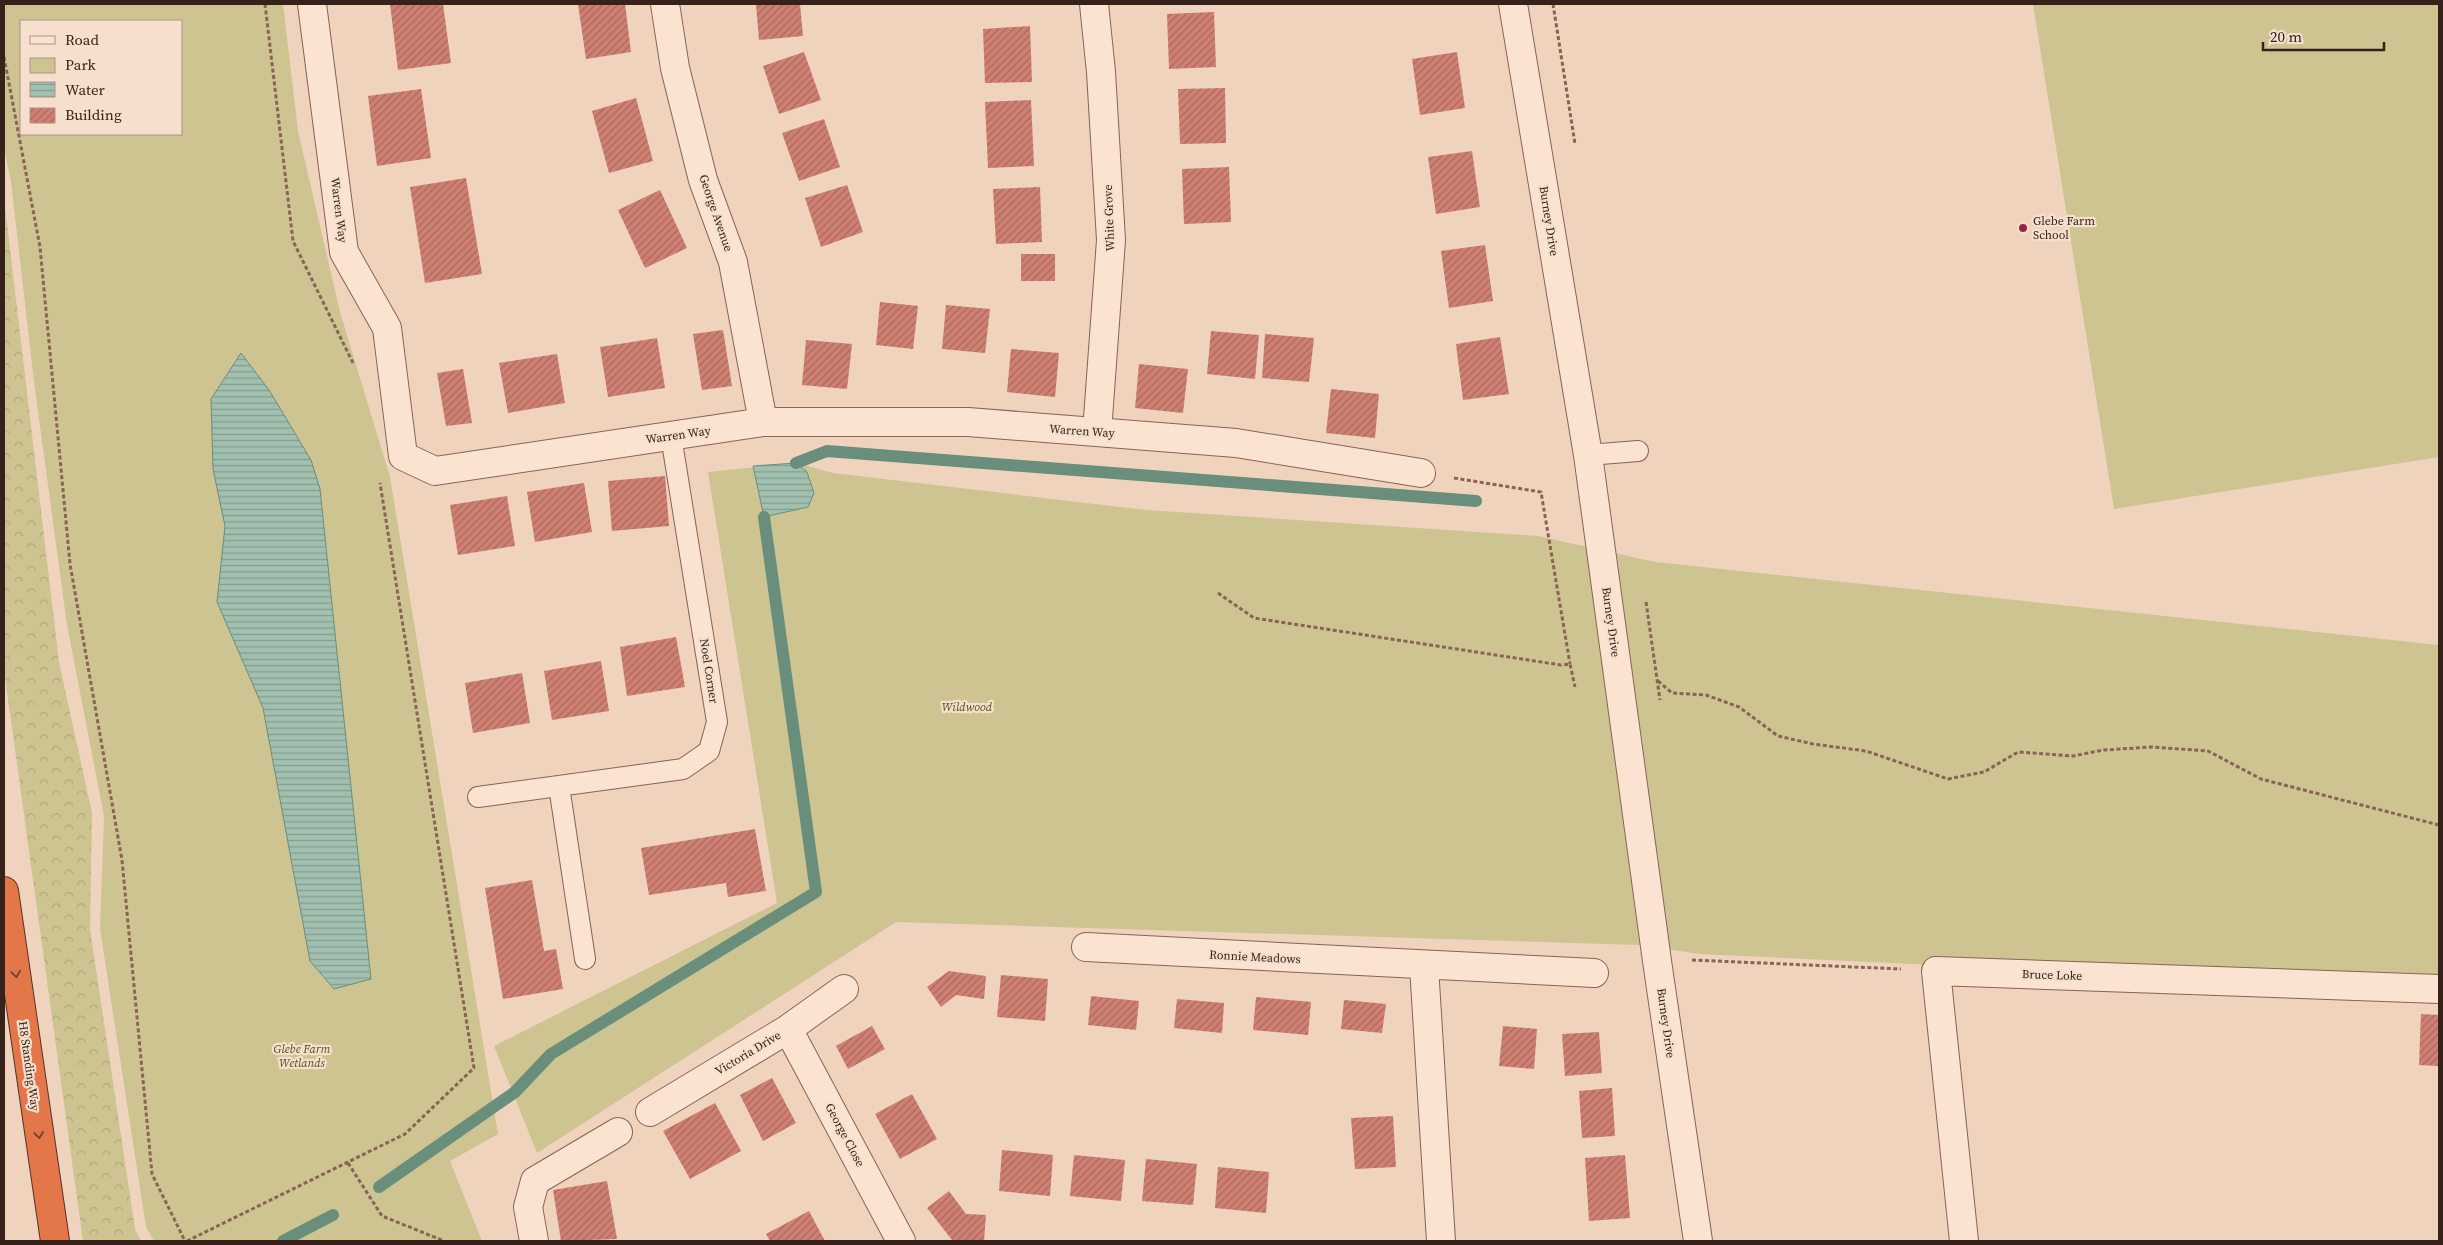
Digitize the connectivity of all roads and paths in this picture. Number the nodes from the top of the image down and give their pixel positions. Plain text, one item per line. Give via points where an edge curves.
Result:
1 (265, 4) edge
2 (312, 4) edge
3 (665, 4) edge
4 (1094, 4) edge
5 (1514, 4) edge
6 (4, 57) edge
7 (356, 369) dead end
8 (763, 422) junction
9 (1097, 432) junction
10 (671, 436) junction
11 (1638, 451) dead end
12 (1588, 455) junction
13 (1421, 473) joint
14 (379, 479) dead end
15 (1218, 593) dead end
16 (1570, 664) junction
17 (1658, 681) dead end
18 (1575, 686) dead end
19 (559, 786) junction
20 (478, 797) dead end
21 (2439, 825) edge
22 (4, 891) edge
23 (1086, 948) dead end
24 (585, 959) dead end
25 (1686, 960) dead end
26 (1424, 966) junction
27 (1936, 971) junction
28 (1594, 973) dead end
29 (844, 989) dead end
30 (2439, 989) edge
31 (788, 1029) junction
32 (650, 1112) dead end
33 (618, 1132) dead end
34 (348, 1163) junction
35 (54, 1241) edge
36 (186, 1241) edge
37 (444, 1241) edge
38 (534, 1241) edge
39 (901, 1241) edge
40 (1440, 1241) edge
41 (1698, 1241) edge
42 (1964, 1241) edge

1 - 7 path via 293,241
2 - 10 street, Warren Way via 344,252 387,328 403,456 435,471
3 - 8 street, George Avenue via 675,68 703,180 733,262
4 - 9 street, White Grove via 1111,240
5 - 12 street, Burney Drive
6 - 36 path via 40,247 70,564 122,860 152,1174
8 - 9 street, Warren Way via 968,422
8 - 10 street, Warren Way
9 - 13 street, Warren Way via 1236,443
10 - 19 lane, Noel Corner via 717,722 709,751 684,768
11 - 12 lane
12 - 41 street, Burney Drive
13 - 16 path via 1541,492
14 - 34 path via 474,1068 405,1134
15 - 16 path via 1254,618
16 - 18 path
17 - 21 path via 1672,693 1706,695 1740,707 1778,736 1866,751 1948,779 1984,772 2018,752 2073,756 2152,747 2208,751 2261,779
19 - 20 lane, Noel Corner
19 - 24 lane
22 -> 35 highway, H8 Standing Way
23 - 26 street, Ronnie Meadows
25 - 27 path
26 - 28 street, Ronnie Meadows
26 - 40 street
27 - 30 street, Bruce Loke
27 - 42 street
29 - 31 street, Victoria Drive
31 - 32 street, Victoria Drive
31 - 39 street, George Close
33 - 38 street via 535,1181 528,1207
34 - 36 path
34 - 37 path via 382,1216

